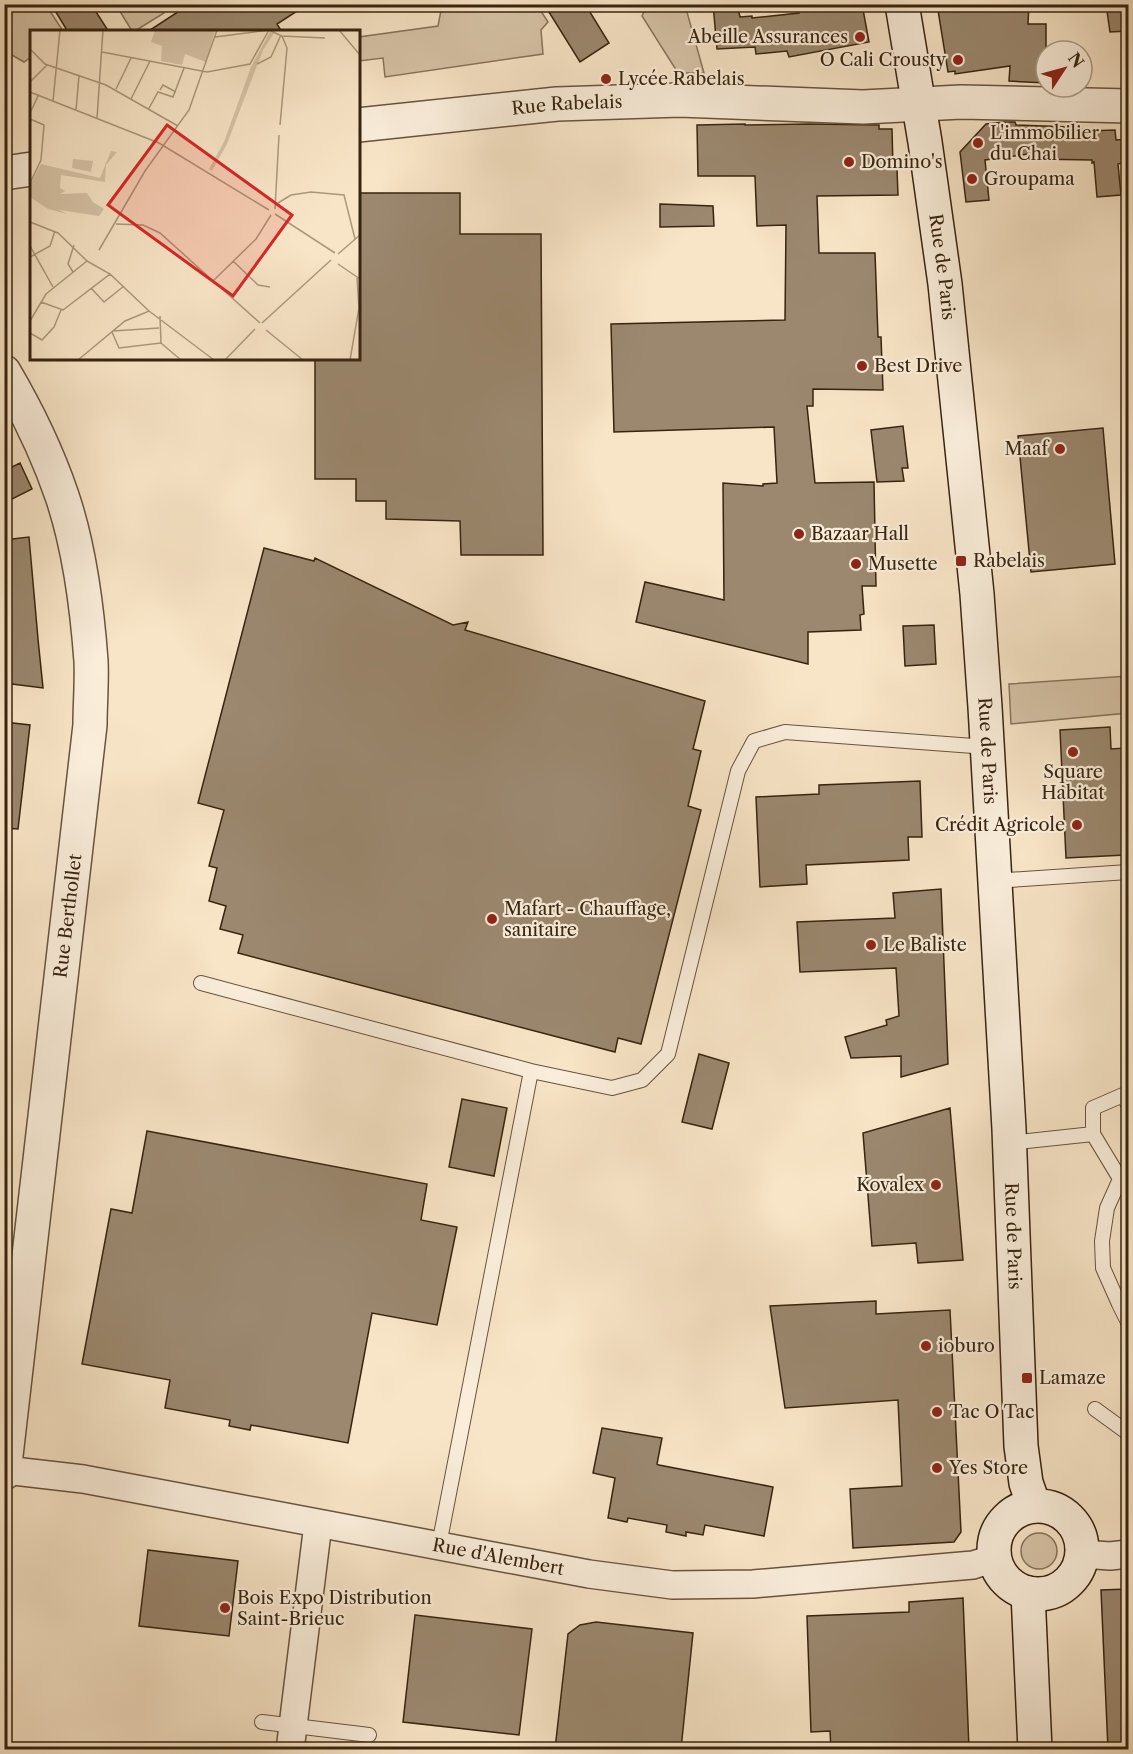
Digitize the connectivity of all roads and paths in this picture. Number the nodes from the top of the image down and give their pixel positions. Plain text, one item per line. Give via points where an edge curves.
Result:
1 (902, 4) edge
2 (919, 104) junction
3 (1128, 106) edge
4 (360, 125) edge
5 (30, 170) edge
6 (4, 173) edge
7 (4, 372) edge
8 (987, 747) junction
9 (1128, 873) edge
10 (994, 881) junction
11 (201, 983) dead end
12 (531, 1071) junction
13 (1128, 1104) edge
14 (1093, 1134) junction
15 (1009, 1143) junction
16 (1120, 1179) junction
17 (1128, 1192) edge
18 (1128, 1322) edge
19 (1095, 1409) dead end
20 (1128, 1432) edge
21 (5, 1471) edge
22 (1034, 1506) junction
23 (318, 1524) junction
24 (439, 1545) junction
25 (1082, 1554) junction
26 (1128, 1554) edge
27 (995, 1558) junction
28 (1028, 1593) junction
29 (262, 1722) dead end
30 (369, 1736) dead end
31 (291, 1737) edge
32 (1035, 1749) edge

1 - 2 main road, Rue de Paris
2 - 3 main road, Rue Rabelais
2 - 4 main road, Rue Rabelais via 863,107 680,100 557,104
2 - 8 main road, Rue de Paris via 958,406 977,594
5 - 6 main road
7 - 21 main road, Rue Berthollet via 25,407 62,497 78,558 91,664 90,725
8 - 10 main road, Rue de Paris
8 - 12 lane via 785,732 754,741 738,771 668,1054 642,1080 612,1088
9 - 10 lane
10 - 15 main road, Rue de Paris
11 - 12 lane
12 - 24 lane
13 - 14 lane via 1123,1095 1093,1108
14 - 15 lane
14 - 16 lane
15 - 22 main road, Rue de Paris via 1021,1446
16 - 17 lane
16 - 18 lane via 1107,1208 1103,1268
19 - 20 lane
21 - 23 street, Rue d'Alembert via 83,1479
22 - 25 main road via 1053,1509 1070,1519 1082,1542
22 - 27 main road via 1008,1517 994,1543
23 - 24 street, Rue d'Alembert
23 - 31 street
24 - 27 street, Rue d'Alembert via 589,1574 672,1585 753,1584 973,1565
25 - 26 street
25 - 28 main road via 1070,1581 1058,1590
27 - 28 main road via 1006,1581
28 - 32 main road
29 - 31 lane
30 - 31 lane

